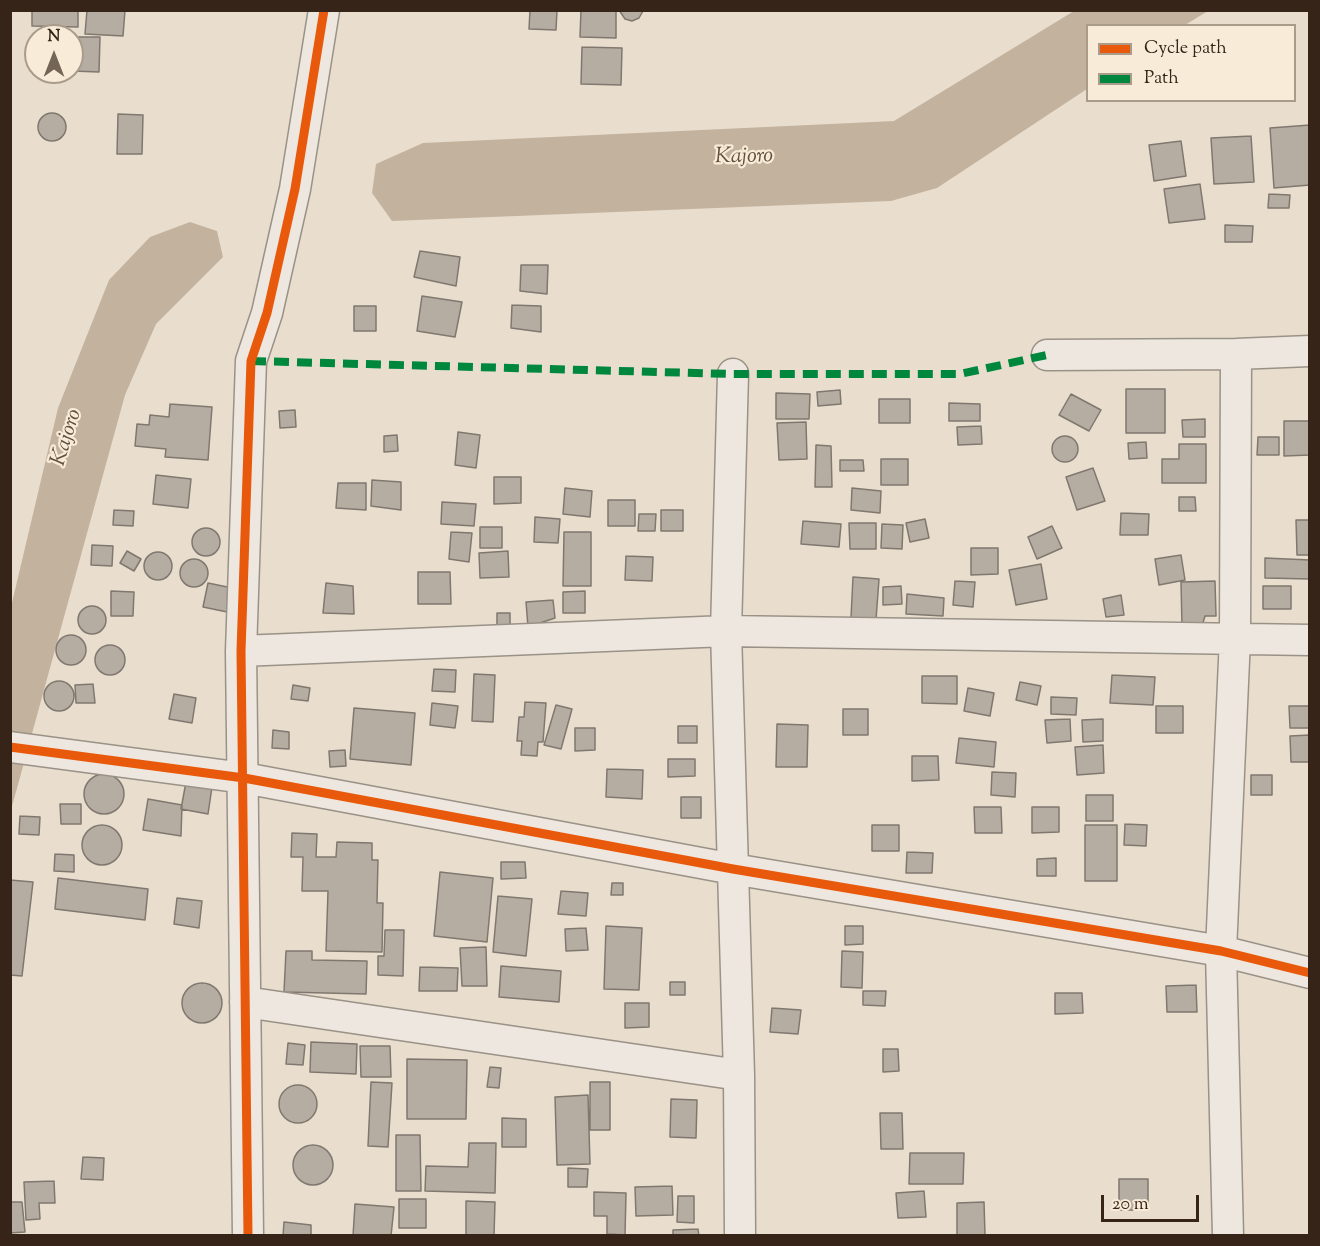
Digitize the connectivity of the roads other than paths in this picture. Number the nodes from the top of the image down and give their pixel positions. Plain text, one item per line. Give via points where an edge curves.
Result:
1 (322, 13) edge
2 (1310, 351) edge
3 (1236, 354) junction
4 (1047, 355) dead end
5 (733, 374) dead end
6 (726, 631) junction
7 (1235, 638) junction
8 (1310, 640) edge
9 (241, 651) junction
10 (10, 747) edge
11 (244, 778) junction
12 (733, 869) junction
13 (1221, 951) junction
14 (1310, 973) edge
15 (245, 1002) junction
16 (739, 1075) junction
17 (248, 1236) edge
18 (740, 1236) edge
19 (1228, 1236) edge

1 - 9 street via 295,189 267,314 251,361
2 - 3 street
3 - 4 street
3 - 7 street
5 - 6 street
6 - 7 street
6 - 9 street
6 - 12 street
7 - 8 street
7 - 13 street
9 - 11 street
10 - 11 street
11 - 12 street
11 - 15 street
12 - 13 street
12 - 16 street
13 - 14 street
13 - 19 street
15 - 16 street
15 - 17 street
16 - 18 street

